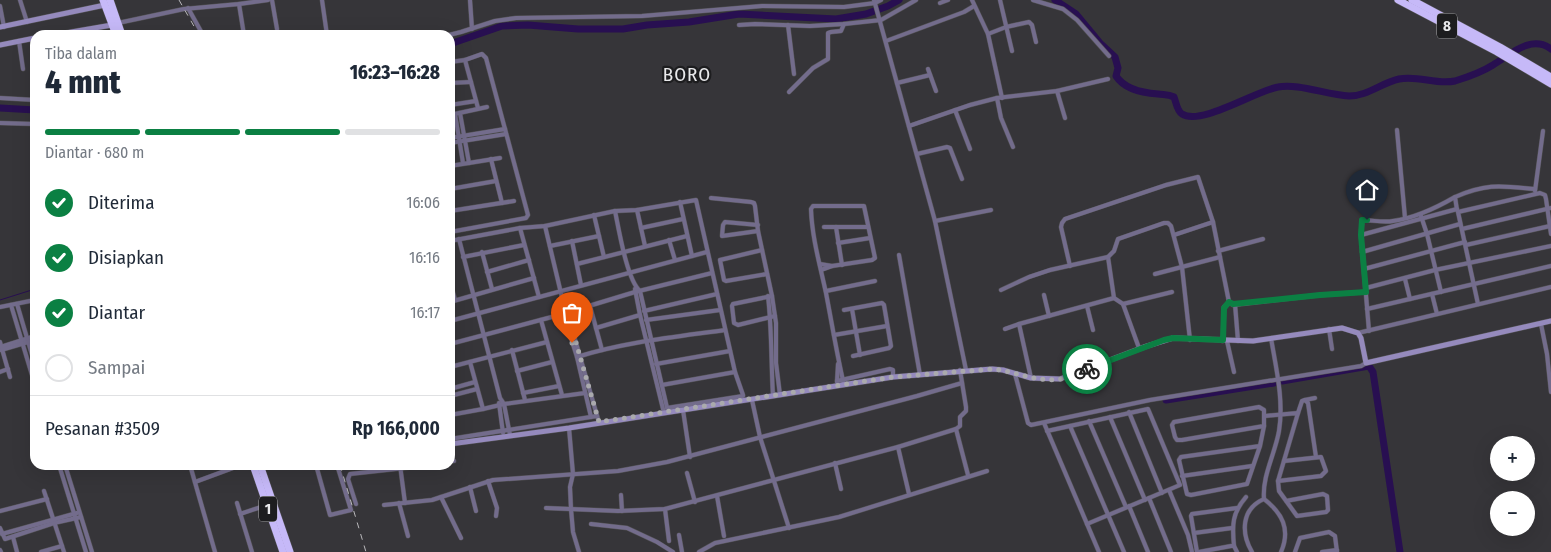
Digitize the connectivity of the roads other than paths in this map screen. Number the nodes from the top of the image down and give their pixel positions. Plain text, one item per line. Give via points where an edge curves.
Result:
1 (20, 0) edge
2 (270, 0) edge
3 (322, 0) edge
4 (470, 0) edge
5 (842, 0) edge
6 (881, 0) edge
7 (916, 0) edge
8 (948, 0) edge
9 (972, 0) edge
10 (1000, 0) edge
11 (1033, 0) edge
12 (1398, 0) edge
13 (1412, 0) edge
14 (108, 1) edge
15 (875, 3) edge
16 (940, 3) dead end
17 (239, 4) junction
18 (0, 6) edge
19 (974, 6) junction
20 (844, 7) junction
21 (188, 8) junction
22 (880, 19) junction
23 (27, 22) junction
24 (115, 24) junction
25 (844, 24) junction
26 (739, 25) dead end
27 (788, 25) junction
28 (2, 27) edge
29 (1006, 27) junction
30 (277, 29) dead end
31 (472, 29) junction
32 (82, 30) edge
33 (116, 30) edge
34 (119, 30) edge
35 (200, 30) edge
36 (243, 30) edge
37 (326, 30) edge
38 (455, 33) edge
39 (988, 34) junction
40 (30, 39) edge
41 (19, 41) junction
42 (886, 41) junction
43 (1036, 42) dead end
44 (0, 45) edge
45 (1498, 50) junction
46 (1012, 51) dead end
47 (1109, 56) dead end
48 (465, 60) junction
49 (1518, 60) junction
50 (455, 61) edge
51 (23, 69) dead end
52 (928, 69) dead end
53 (794, 74) dead end
54 (930, 75) junction
55 (1551, 76) edge
56 (1108, 79) dead end
57 (471, 82) junction
58 (455, 83) edge
59 (897, 83) junction
60 (1551, 84) edge
61 (936, 91) dead end
62 (1057, 91) junction
63 (789, 92) dead end
64 (0, 98) edge
65 (999, 98) junction
66 (30, 100) edge
67 (476, 101) junction
68 (455, 104) edge
69 (478, 108) junction
70 (487, 108) dead end
71 (955, 110) junction
72 (455, 114) edge
73 (1065, 118) dead end
74 (0, 123) edge
75 (30, 124) edge
76 (909, 126) junction
77 (505, 129) junction
78 (1397, 130) dead end
79 (1543, 131) dead end
80 (506, 134) junction
81 (455, 138) edge
82 (462, 138) junction
83 (455, 142) edge
84 (460, 142) junction
85 (1013, 147) dead end
86 (970, 149) dead end
87 (917, 154) junction
88 (500, 158) dead end
89 (491, 159) junction
90 (463, 163) junction
91 (468, 163) junction
92 (455, 165) edge
93 (962, 179) dead end
94 (496, 181) junction
95 (455, 187) edge
96 (1535, 189) junction
97 (1534, 195) junction
98 (1455, 197) junction
99 (711, 198) dead end
100 (514, 202) dead end
101 (680, 202) junction
102 (502, 203) junction
103 (1549, 209) edge
104 (455, 210) edge
105 (636, 210) junction
106 (991, 210) dead end
107 (1458, 210) junction
108 (615, 212) junction
109 (594, 215) junction
110 (1420, 216) junction
111 (1406, 218) junction
112 (683, 219) junction
113 (935, 221) junction
114 (1212, 222) junction
115 (758, 225) junction
116 (545, 226) junction
117 (1461, 226) junction
118 (1550, 226) junction
119 (836, 227) junction
120 (868, 227) junction
121 (520, 228) junction
122 (641, 228) junction
123 (824, 228) dead end
124 (455, 231) edge
125 (758, 231) junction
126 (1427, 234) junction
127 (1551, 234) edge
128 (1361, 235) junction
129 (599, 236) junction
130 (687, 236) junction
131 (1174, 236) junction
132 (870, 238) junction
133 (458, 239) junction
134 (1263, 239) dead end
135 (455, 240) edge
136 (669, 240) junction
137 (572, 241) junction
138 (838, 243) junction
139 (1465, 244) junction
140 (524, 245) junction
141 (550, 246) junction
142 (645, 246) junction
143 (1551, 246) edge
144 (762, 250) junction
145 (1218, 250) junction
146 (482, 252) junction
147 (624, 252) junction
148 (707, 252) junction
149 (1362, 252) junction
150 (1431, 252) junction
151 (898, 255) dead end
152 (692, 256) junction
153 (463, 257) junction
154 (604, 257) junction
155 (1220, 257) junction
156 (1108, 258) junction
157 (529, 260) junction
158 (675, 260) junction
159 (576, 264) junction
160 (820, 264) junction
161 (1470, 264) junction
162 (842, 265) junction
163 (832, 266) junction
164 (1070, 266) junction
165 (1551, 266) edge
166 (1182, 267) junction
167 (1364, 269) junction
168 (821, 270) junction
169 (1435, 270) junction
170 (488, 272) junction
171 (630, 272) junction
172 (712, 273) junction
173 (767, 274) junction
174 (1155, 274) dead end
175 (534, 278) junction
176 (1405, 279) junction
177 (875, 281) dead end
178 (1474, 283) junction
179 (581, 285) junction
180 (1551, 287) edge
181 (492, 289) junction
182 (637, 290) junction
183 (1001, 290) dead end
184 (1366, 290) junction
185 (561, 291) junction
186 (826, 291) junction
187 (1172, 292) dead end
188 (1441, 292) junction
189 (473, 294) junction
190 (717, 294) junction
191 (1432, 294) junction
192 (1044, 295) dead end
193 (770, 296) junction
194 (539, 297) junction
195 (1114, 298) junction
196 (1410, 299) junction
197 (455, 300) edge
198 (30, 301) edge
199 (1229, 302) junction
200 (17, 304) junction
201 (1123, 304) junction
202 (1235, 304) junction
203 (1478, 304) junction
204 (11, 305) junction
205 (590, 306) junction
206 (1087, 306) junction
207 (0, 307) edge
208 (852, 309) junction
209 (1367, 309) junction
210 (720, 310) junction
211 (844, 310) dead end
212 (644, 311) junction
213 (478, 313) junction
214 (566, 313) junction
215 (1437, 314) junction
216 (640, 315) junction
217 (1049, 316) junction
218 (772, 317) junction
219 (455, 320) edge
220 (541, 320) junction
221 (646, 320) junction
222 (1551, 321) edge
223 (1020, 324) junction
224 (1541, 324) junction
225 (887, 326) junction
226 (596, 328) junction
227 (1005, 329) dead end
228 (1329, 329) junction
229 (725, 330) junction
230 (1094, 330) dead end
231 (1369, 331) junction
232 (856, 332) junction
233 (1358, 333) junction
234 (484, 335) junction
235 (834, 335) junction
236 (30, 338) edge
237 (1271, 338) junction
238 (27, 340) junction
239 (1190, 340) junction
240 (649, 341) junction
241 (1225, 341) junction
242 (1238, 341) junction
243 (22, 342) junction
244 (547, 342) junction
245 (455, 343) edge
246 (1, 347) edge
247 (1139, 348) junction
248 (30, 349) edge
249 (1332, 349) dead end
250 (512, 350) junction
251 (602, 350) junction
252 (730, 351) junction
253 (1549, 354) edge
254 (860, 355) junction
255 (579, 356) junction
256 (853, 356) dead end
257 (490, 357) junction
258 (838, 361) junction
259 (470, 362) junction
260 (552, 362) junction
261 (1366, 363) junction
262 (656, 364) junction
263 (455, 366) edge
264 (30, 368) edge
265 (8, 369) junction
266 (963, 370) junction
267 (518, 371) junction
268 (0, 372) edge
269 (735, 372) junction
270 (1234, 372) dead end
271 (1015, 374) junction
272 (920, 375) junction
273 (10, 377) dead end
274 (1031, 378) junction
275 (1278, 379) junction
276 (475, 382) junction
277 (844, 382) junction
278 (962, 382) junction
279 (837, 384) junction
280 (662, 385) junction
281 (559, 386) junction
282 (455, 388) edge
283 (477, 389) junction
284 (1551, 392) edge
285 (523, 393) junction
286 (585, 393) junction
287 (455, 395) edge
288 (562, 395) junction
289 (780, 395) junction
290 (773, 396) junction
291 (500, 398) junction
292 (744, 398) junction
293 (1315, 398) dead end
294 (525, 400) junction
295 (752, 400) junction
296 (1305, 400) junction
297 (504, 404) junction
298 (498, 405) junction
299 (483, 409) junction
300 (666, 410) junction
301 (682, 410) junction
302 (1129, 412) junction
303 (1298, 413) junction
304 (455, 414) edge
305 (1265, 416) junction
306 (1280, 416) junction
307 (1110, 417) junction
308 (595, 420) junction
309 (1088, 422) junction
310 (1046, 426) junction
311 (1070, 426) junction
312 (1264, 426) junction
313 (569, 428) junction
314 (956, 429) junction
315 (506, 433) junction
316 (760, 437) junction
317 (455, 441) edge
318 (1260, 446) junction
319 (898, 447) junction
320 (690, 457) junction
321 (1316, 457) junction
322 (1284, 461) junction
323 (835, 463) junction
324 (1252, 466) junction
325 (61, 470) edge
326 (67, 470) edge
327 (191, 470) edge
328 (227, 470) edge
329 (255, 470) edge
330 (262, 470) edge
331 (317, 470) edge
332 (339, 470) edge
333 (381, 470) edge
334 (401, 470) edge
335 (987, 471) dead end
336 (687, 473) dead end
337 (573, 474) junction
338 (968, 475) junction
339 (1182, 476) junction
340 (774, 480) junction
341 (488, 481) junction
342 (1278, 481) junction
343 (195, 482) junction
344 (470, 487) junction
345 (841, 488) dead end
346 (1169, 490) junction
347 (44, 491) dead end
348 (1162, 493) junction
349 (909, 494) junction
350 (621, 495) dead end
351 (716, 496) junction
352 (441, 497) junction
353 (1246, 497) dead end
354 (47, 499) junction
355 (1147, 499) junction
356 (1264, 500) junction
357 (1286, 500) junction
358 (695, 502) junction
359 (237, 503) dead end
360 (399, 503) junction
361 (405, 503) junction
362 (356, 504) dead end
363 (267, 505) junction
364 (384, 505) dead end
365 (1128, 507) junction
366 (546, 508) dead end
367 (1237, 508) junction
368 (571, 509) junction
369 (665, 509) junction
370 (0, 511) edge
371 (622, 511) junction
372 (80, 512) junction
373 (476, 512) dead end
374 (240, 514) junction
375 (1108, 515) junction
376 (75, 516) junction
377 (496, 516) dead end
378 (81, 517) junction
379 (54, 521) junction
380 (591, 524) dead end
381 (1087, 524) junction
382 (0, 528) edge
383 (789, 528) junction
384 (1232, 528) junction
385 (1194, 533) junction
386 (2, 534) junction
387 (679, 535) dead end
388 (408, 536) dead end
389 (724, 536) dead end
390 (1246, 536) junction
391 (12, 537) junction
392 (462, 538) dead end
393 (1234, 539) junction
394 (669, 541) dead end
395 (62, 546) junction
396 (1234, 546) junction
397 (1337, 551) edge
398 (17, 552) edge
399 (41, 552) edge
400 (64, 552) edge
401 (86, 552) edge
402 (92, 552) edge
403 (215, 552) edge
404 (252, 552) edge
405 (283, 552) edge
406 (290, 552) edge
407 (579, 552) edge
408 (673, 552) edge
409 (682, 552) edge
410 (699, 552) edge
411 (1099, 552) edge
412 (1124, 552) edge
413 (1148, 552) edge
414 (1172, 552) edge
415 (1192, 552) edge
416 (1198, 552) edge
417 (1237, 552) edge
418 (1252, 552) edge
419 (1281, 552) edge
420 (1295, 552) edge
421 (1322, 552) edge

1 - 23 street
2 - 17 street
2 - 30 street
3 - 37 street
4 - 31 street
5 - 20 street
6 - 15 street
7 - 22 street
8 - 16 street
9 - 19 street
10 - 29 street
11 - 47 street via 1063,9
12 - 45 highway, 8
13 - 45 highway, 8
14 - 23 street
14 - 24 highway
15 - 20 street
15 - 22 street
17 - 21 street
17 - 36 street
18 - 28 street
19 - 39 street
19 - 42 street
20 - 31 street via 762,6 642,16 516,18 495,20
21 - 24 street
21 - 35 street
22 - 25 street
22 - 42 street
23 - 28 street
24 - 32 street
24 - 33 highway
24 - 34 highway
25 - 27 street
25 - 63 street via 841,31 828,33 828,59 813,68
26 - 27 street
27 - 53 street
29 - 39 street
29 - 43 street via 1030,22
29 - 46 street
31 - 38 street
39 - 65 street
40 - 41 street
41 - 44 street
41 - 51 street
42 - 59 street
45 - 49 highway, 8
48 - 50 street
48 - 57 street
48 - 77 street via 482,54 486,58
49 - 55 highway, 8
49 - 60 highway, 8
52 - 54 street
54 - 59 street
54 - 61 street
56 - 62 street
57 - 58 street
57 - 67 street
59 - 76 street
62 - 65 street
62 - 73 street
64 - 66 street
65 - 71 street
65 - 85 street via 1001,118
67 - 68 street
67 - 69 street
69 - 70 street
69 - 72 street
71 - 76 street
71 - 86 street
72 - 82 street
74 - 75 street
76 - 87 street
77 - 80 street
77 - 82 street
78 - 111 street
79 - 96 street
80 - 82 street
80 - 124 street via 528,217
81 - 82 street
82 - 84 street
82 - 91 street
83 - 84 street
84 - 90 street
87 - 93 street via 950,148
87 - 113 street
88 - 89 street
89 - 91 street
89 - 94 street
90 - 91 street
90 - 92 street
94 - 95 street
94 - 102 street
96 - 97 street
96 - 98 street via 1479,187
97 - 103 street via 1545,195
97 - 107 street
98 - 107 street
98 - 110 street
99 - 115 street via 753,202
100 - 102 street
101 - 105 street
101 - 112 street
101 - 148 street via 697,201
102 - 104 street
103 - 117 street
103 - 118 street
105 - 108 street
105 - 122 street
106 - 113 street
107 - 110 street
107 - 117 street
108 - 109 street
108 - 147 street
109 - 116 street
109 - 129 street
110 - 111 street
110 - 126 street
110 - 128 street
111 - 128 street via 1386,222 1362,220
112 - 122 street
112 - 130 street
113 - 266 street
114 - 131 street
114 - 145 street
114 - 164 street via 1198,176 1166,185 1065,219 1061,225
115 - 125 street
115 - 125 street via 727,222 722,225 722,236
116 - 121 street
116 - 141 street
117 - 126 street
117 - 139 street
118 - 127 street
118 - 139 street
119 - 120 street
119 - 123 street
119 - 138 street
120 - 132 street
120 - 160 street via 864,206 813,206 812,229
121 - 133 street
121 - 140 street
122 - 142 street
125 - 144 street
126 - 149 street
126 - 150 street
128 - 149 street
129 - 137 street
129 - 154 street
130 - 136 street
130 - 152 street
131 - 156 street via 1168,223 1152,227 1118,239
131 - 166 street
132 - 138 street
132 - 162 street via 874,259
133 - 135 street
133 - 153 street
134 - 145 street
136 - 142 street
136 - 158 street
137 - 141 street
137 - 159 street
138 - 162 street
139 - 150 street
139 - 161 street
140 - 146 street
140 - 157 street
141 - 185 street
142 - 147 street
143 - 161 street
144 - 173 street
144 - 173 street via 720,260 724,280
145 - 155 street
146 - 153 street
146 - 170 street
147 - 154 street
147 - 171 street
148 - 152 street
148 - 172 street
149 - 167 street
150 - 167 street
150 - 169 street
151 - 272 street
152 - 158 street
153 - 189 street
154 - 159 street
155 - 166 street
155 - 199 street
156 - 164 street
156 - 195 street
157 - 170 street
157 - 175 street
158 - 171 street
159 - 179 street
160 - 163 street
160 - 168 street
161 - 169 street
161 - 178 street
162 - 163 street
163 - 168 street
164 - 183 street via 1029,277
165 - 178 street
166 - 174 street
166 - 239 street
167 - 184 street
168 - 186 street
169 - 176 street
169 - 188 street
170 - 181 street
171 - 179 street
171 - 182 street
172 - 182 street
172 - 190 street
173 - 193 street
175 - 181 street
175 - 194 street
176 - 184 street
176 - 196 street
177 - 186 street
178 - 188 street
178 - 203 street
179 - 185 street
180 - 203 street
181 - 189 street
182 - 205 street
182 - 212 street
182 - 216 street
184 - 202 street
184 - 209 street
185 - 194 street
185 - 214 street
186 - 235 street
187 - 201 street
188 - 191 street
189 - 197 street
189 - 213 street
190 - 210 street
190 - 212 street
191 - 196 street
191 - 215 street
192 - 217 street
193 - 218 street
193 - 218 street via 732,306 734,323 738,325
194 - 213 street
195 - 201 street
195 - 206 street
196 - 209 street
198 - 200 street
199 - 202 street
199 - 241 street via 1224,308
200 - 204 street
200 - 238 street
201 - 247 street
202 - 242 street
203 - 215 street
204 - 207 street
204 - 243 street
205 - 214 street
205 - 226 street
206 - 217 street
206 - 230 street
208 - 211 street
208 - 225 street via 882,303
208 - 232 street
209 - 231 street
210 - 221 street
210 - 229 street
212 - 221 street
213 - 219 street
213 - 234 street
214 - 220 street
214 - 255 street
215 - 231 street
216 - 226 street
216 - 240 street
217 - 223 street
218 - 289 street
218 - 290 street
220 - 234 street
220 - 244 street
221 - 240 street
222 - 224 street
223 - 227 street
223 - 274 street
224 - 253 street
224 - 261 street
225 - 232 street
225 - 254 street via 890,348
226 - 251 street
228 - 233 street via 1342,328
228 - 237 street
228 - 249 street
229 - 240 street
229 - 252 street
231 - 233 street
232 - 235 street
232 - 254 street
233 - 261 street
234 - 245 street
234 - 257 street
235 - 258 street
236 - 238 street
237 - 242 street
237 - 275 street
238 - 243 street
238 - 248 street
239 - 241 street
239 - 247 street via 1173,338
240 - 251 street
240 - 262 street
240 - 300 street
241 - 242 street
241 - 270 street
243 - 246 street
243 - 264 street
244 - 250 street
244 - 260 street
246 - 265 street
247 - 274 street via 1067,378
250 - 257 street
250 - 267 street
251 - 255 street
252 - 262 street
252 - 269 street
253 - 284 street
254 - 256 street
255 - 286 street
255 - 308 street
257 - 259 street
257 - 291 street
258 - 277 street
258 - 279 street
259 - 263 street
259 - 276 street
260 - 267 street
260 - 281 street
261 - 275 street
262 - 280 street
265 - 268 street
265 - 273 street
266 - 271 street via 992,369
266 - 272 street
266 - 278 street
267 - 285 street
269 - 280 street
269 - 292 street
271 - 274 street
271 - 310 street via 1028,423
272 - 277 street
275 - 306 street
275 - 310 street via 1150,400
276 - 282 street
276 - 283 street
277 - 279 street
278 - 314 street via 966,411 960,416 960,426
278 - 316 street
279 - 289 street
280 - 300 street
281 - 285 street
281 - 288 street
283 - 287 street
283 - 299 street
285 - 294 street
286 - 288 street
286 - 308 street
288 - 294 street
289 - 290 street
290 - 295 street
291 - 297 street
291 - 298 street
292 - 295 street
292 - 300 street
292 - 301 street
293 - 296 street
294 - 297 street
295 - 316 street
296 - 303 street
296 - 321 street
297 - 298 street
297 - 315 street
298 - 299 street
298 - 315 street
299 - 304 street
300 - 301 street
300 - 308 street
301 - 320 street
302 - 307 street
302 - 346 street via 1148,409 1180,484
302 - 348 street
303 - 306 street
303 - 322 street
305 - 306 street
305 - 312 street
305 - 312 street via 1264,410 1258,407 1174,422 1172,425 1178,440
306 - 356 street via 1278,438 1264,484
307 - 309 street
307 - 355 street
308 - 313 street
308 - 315 street
309 - 311 street
309 - 365 street
310 - 311 street
310 - 381 street
311 - 375 street
312 - 318 street
313 - 315 street
313 - 337 street
314 - 319 street
314 - 338 street
315 - 317 street
316 - 320 street
316 - 340 street
318 - 324 street
318 - 339 street via 1181,457
319 - 323 street
319 - 349 street
320 - 337 street via 628,469
321 - 322 street
321 - 342 street via 1323,458 1324,474
322 - 342 street
323 - 340 street
323 - 345 street
324 - 339 street
324 - 339 street via 1245,486 1191,495 1187,494
325 - 376 street
326 - 372 street
327 - 343 street
328 - 343 street
329 - 363 highway, 1
330 - 406 highway, 1
331 - 332 street via 330,515 351,509
333 - 362 street via 348,475
334 - 361 street
335 - 338 street
336 - 358 street
337 - 341 street
337 - 368 street
338 - 349 street
340 - 351 street
340 - 383 street
341 - 344 street
341 - 377 street
342 - 357 street via 1278,491
343 - 403 street
344 - 352 street
344 - 373 street
346 - 348 street
346 - 415 street
347 - 354 street
348 - 355 street
349 - 383 street via 839,517
350 - 371 street
351 - 358 street
351 - 389 street
352 - 361 street
352 - 392 street
353 - 367 street
354 - 370 street
354 - 379 street
355 - 365 street
355 - 414 street
356 - 390 street via 1254,505 1246,517
356 - 419 street via 1276,508 1283,521 1285,539
357 - 357 street via 1323,494 1328,510 1297,516
358 - 369 street
359 - 374 street
360 - 361 street
360 - 364 street
360 - 388 street
363 - 374 street
363 - 405 highway, 1
365 - 375 street
365 - 413 street
366 - 368 street
367 - 384 street
367 - 385 street via 1192,514
368 - 371 street
368 - 407 street
369 - 371 street
369 - 394 street
372 - 376 street
372 - 378 street
374 - 404 street
375 - 381 street
375 - 412 street
376 - 378 street
376 - 379 street
376 - 401 street
378 - 402 street
379 - 386 street
379 - 391 street
379 - 395 street
380 - 408 street via 627,528
381 - 411 street
382 - 386 street
383 - 410 street via 715,543
384 - 385 street
384 - 393 street
385 - 416 street
386 - 391 street via 4,539
387 - 409 street
390 - 393 street
390 - 418 street
391 - 398 street
393 - 396 street
395 - 399 street
395 - 400 street
396 - 416 street
396 - 417 street
397 - 420 street via 1334,536 1329,532 1300,538
397 - 421 street

